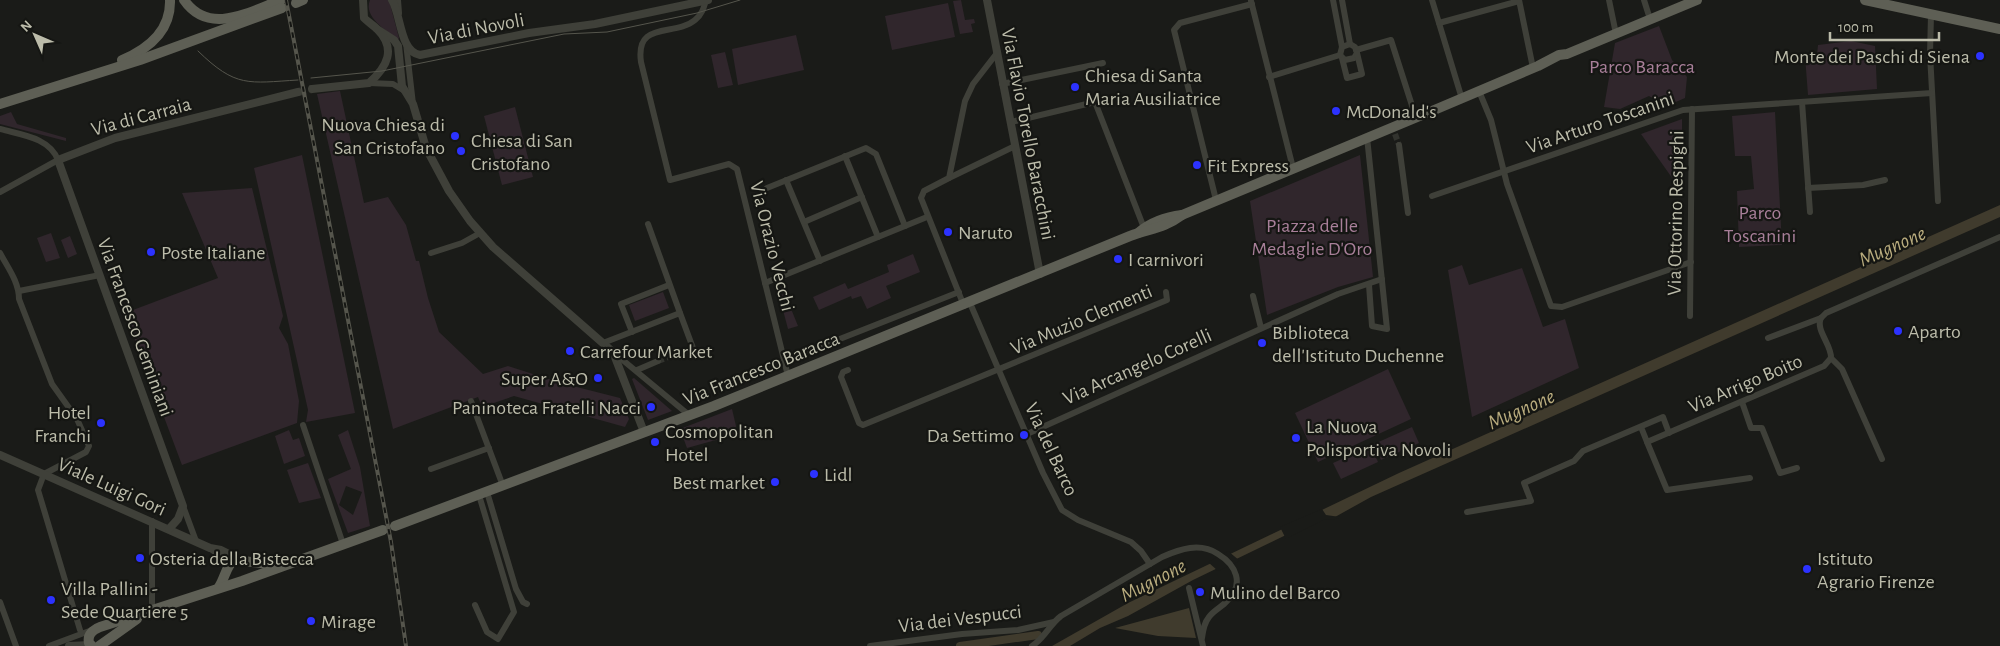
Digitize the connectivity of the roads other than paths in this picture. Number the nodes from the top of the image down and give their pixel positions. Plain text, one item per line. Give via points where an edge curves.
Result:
1 (170, 0) edge
2 (184, 0) edge
3 (392, 0) edge
4 (398, 0) edge
5 (707, 0) edge
6 (987, 0) edge
7 (1333, 0) edge
8 (1342, 0) edge
9 (1432, 0) edge
10 (1519, 0) edge
11 (1609, 0) edge
12 (1644, 0) edge
13 (1698, 0) edge
14 (1865, 0) edge
15 (363, 1) edge
16 (1251, 2) edge
17 (282, 4) edge
18 (1931, 15) junction
19 (400, 17) junction
20 (1650, 19) junction
21 (1438, 23) junction
22 (377, 29) junction
23 (2000, 29) edge
24 (653, 33) joint
25 (1616, 34) junction
26 (405, 41) junction
27 (1350, 44) junction
28 (1342, 47) junction
29 (1356, 51) junction
30 (997, 53) junction
31 (1341, 56) junction
32 (1103, 63) dead end
33 (1535, 67) junction
34 (1269, 76) junction
35 (74, 79) junction
36 (369, 83) junction
37 (1002, 84) junction
38 (312, 89) tunnel mouth
39 (404, 90) junction
40 (1479, 91) junction
41 (298, 92) tunnel mouth
42 (1932, 93) junction
43 (1462, 99) junction
44 (1802, 102) junction
45 (0, 104) edge
46 (413, 104) junction
47 (1692, 109) junction
48 (1416, 118) junction
49 (1010, 122) junction
50 (0, 129) edge
51 (1367, 137) junction
52 (1399, 145) tunnel mouth
53 (1015, 146) junction
54 (845, 156) junction
55 (58, 160) junction
56 (1293, 168) junction
57 (1503, 172) junction
58 (949, 178) junction
59 (786, 180) junction
60 (1885, 180) dead end
61 (767, 188) dead end
62 (1808, 188) junction
63 (0, 192) edge
64 (1432, 196) dead end
65 (862, 197) junction
66 (1216, 200) junction
67 (1938, 201) dead end
68 (1810, 212) dead end
69 (1408, 213) dead end
70 (928, 217) junction
71 (804, 222) junction
72 (648, 224) dead end
73 (906, 226) junction
74 (1141, 231) junction
75 (480, 233) junction
76 (878, 237) junction
77 (2000, 237) edge
78 (0, 253) edge
79 (431, 253) dead end
80 (820, 261) junction
81 (1691, 262) junction
82 (1040, 274) junction
83 (100, 275) junction
84 (1382, 279) junction
85 (765, 283) junction
86 (669, 285) junction
87 (1369, 285) junction
88 (19, 291) junction
89 (959, 292) junction
90 (1166, 292) dead end
91 (1253, 296) dead end
92 (967, 305) junction
93 (680, 313) junction
94 (1690, 316) dead end
95 (1821, 318) junction
96 (1261, 328) junction
97 (632, 332) junction
98 (1768, 338) dead end
99 (603, 343) junction
100 (613, 352) junction
101 (671, 356) tunnel mouth
102 (1831, 358) junction
103 (658, 361) tunnel mouth
104 (784, 361) junction
105 (637, 370) junction
106 (848, 370) dead end
107 (1000, 370) junction
108 (788, 376) junction
109 (472, 401) dead end
110 (1742, 402) junction
111 (689, 415) junction
112 (302, 425) dead end
113 (1641, 427) junction
114 (644, 432) junction
115 (1669, 433) junction
116 (1027, 434) junction
117 (1647, 442) junction
118 (489, 448) junction
119 (0, 455) edge
120 (1882, 459) dead end
121 (1797, 468) dead end
122 (432, 470) dead end
123 (44, 474) junction
124 (1750, 478) dead end
125 (503, 486) junction
126 (483, 494) junction
127 (184, 506) junction
128 (1467, 512) dead end
129 (152, 521) junction
130 (395, 526) dead end
131 (169, 529) junction
132 (384, 530) dead end
133 (196, 541) junction
134 (343, 544) junction
135 (210, 548) junction
136 (242, 560) junction
137 (1150, 564) junction
138 (282, 565) junction
139 (228, 570) junction
140 (504, 579) junction
141 (243, 580) junction
142 (513, 580) junction
143 (219, 587) junction
144 (1189, 588) dead end
145 (0, 602) edge
146 (527, 604) dead end
147 (475, 605) dead end
148 (150, 612) junction
149 (1054, 622) junction
150 (95, 629) junction
151 (80, 630) dead end
152 (1202, 638) junction
153 (16, 646) edge
154 (49, 646) edge
155 (69, 646) edge
156 (94, 646) edge
157 (870, 646) edge
158 (1032, 646) edge
159 (1203, 646) edge

1 - 35 main road via 166,24 149,45
2 - 17 main road via 193,11 204,17 222,20
3 - 19 street
4 - 19 street
5 - 24 street, Via di Novoli via 693,22
5 - 26 street, Via di Novoli via 423,55 413,52
6 - 30 street, Via Flavio Torello Baracchini
7 - 28 street
8 - 27 street
9 - 21 street
10 - 21 street
10 - 33 street
11 - 25 street
12 - 20 street
13 - 20 main road, Via Francesco Baracca
14 - 18 main road
15 - 22 street via 364,18
16 - 34 street
16 - 66 street via 1174,27
17 - 35 main road via 140,60
18 - 23 main road
18 - 42 street
19 - 26 street
20 - 25 main road, Via Francesco Baracca
21 - 43 street
22 - 36 street via 388,45 389,56 382,71
22 - 39 street via 398,46
24 - 85 street, Via Orazio Vecchi via 642,44 640,62 670,180 729,164 735,166
25 - 33 main road, Via Francesco Baracca
26 - 46 street
27 - 28 street
27 - 29 street
28 - 31 street
29 - 31 street via 1351,60
29 - 31 street via 1362,74 1347,78
29 - 48 street via 1391,40
30 - 37 street, Via Flavio Torello Baracchini
30 - 58 street via 964,101
31 - 34 street
32 - 37 street
33 - 40 main road, Via Francesco Baracca
34 - 56 street
35 - 45 main road
36 - 38 street
36 - 39 street via 393,84
37 - 49 street, Via Flavio Torello Baracchini
39 - 46 street
40 - 43 main road, Via Francesco Baracca
40 - 57 street via 1491,120
41 - 55 street, Via di Carraia via 114,138
42 - 44 street, Via Arturo Toscanini
42 - 67 street
43 - 48 main road, Via Francesco Baracca
44 - 47 street, Via Arturo Toscanini
44 - 62 street
46 - 75 street via 426,148 439,174
47 - 57 street, Via Arturo Toscanini via 1678,111
47 - 81 street, Via Ottorino Respighi
48 - 51 main road, Via Francesco Baracca via 1393,131
49 - 53 street, Via Flavio Torello Baracchini
49 - 74 street via 1095,102
50 - 55 street via 46,144
51 - 56 main road, Via Francesco Baracca
51 - 84 street
52 - 69 street
53 - 58 street
53 - 82 street, Via Flavio Torello Baracchini
54 - 59 street
54 - 65 street
54 - 73 street via 866,148 876,154
55 - 63 street, Via di Carraia
55 - 83 street, Via Francesco Geminiani
56 - 66 main road, Via Francesco Baracca
57 - 64 street, Via Arturo Toscanini
57 - 81 street via 1552,307 1562,307
58 - 70 street, Via del Barco via 922,194
59 - 61 street
59 - 71 street
60 - 62 street via 1863,185
62 - 68 street
65 - 71 street
65 - 76 street
66 - 74 main road, Via Francesco Baracca via 1161,228
70 - 73 street
70 - 89 street, Via del Barco
71 - 80 street
72 - 86 street
73 - 76 street
74 - 82 main road, Via Francesco Baracca
75 - 79 street
75 - 99 street
76 - 80 street
77 - 95 street
78 - 88 street
80 - 85 street
81 - 94 street, Via Ottorino Respighi
82 - 92 main road, Via Francesco Baracca
83 - 88 street
83 - 127 street, Via Francesco Geminiani
84 - 87 street, Via Arcangelo Corelli
84 - 87 street via 1387,329 1372,326
85 - 104 street, Via Orazio Vecchi
86 - 93 street
86 - 97 street via 621,304
87 - 96 street, Via Arcangelo Corelli via 1338,294
88 - 123 street via 19,299 52,384 77,420 89,446 86,452
89 - 92 street, Via del Barco
89 - 104 street, Via Francesco Baracca
90 - 107 street, Via Muzio Clementi via 1167,300
91 - 96 street
92 - 107 street, Via del Barco
92 - 108 main road, Via Francesco Baracca
93 - 97 street
93 - 101 street via 693,348
95 - 98 street
95 - 102 street via 1819,324
96 - 116 street, Via Arcangelo Corelli
97 - 99 street
99 - 100 street
100 - 105 street
100 - 114 street
102 - 110 street, Via Arrigo Boito via 1824,366
102 - 120 street via 1842,369
103 - 105 street
104 - 108 street, Via Orazio Vecchi
105 - 111 street
106 - 107 street via 841,377 859,423 863,425
107 - 116 street, Via del Barco
108 - 111 main road, Via Francesco Baracca
109 - 118 street
110 - 115 street, Via Arrigo Boito
110 - 121 street via 1751,428 1762,428 1780,473
111 - 114 main road, Via Francesco Baracca
112 - 134 street
113 - 115 street, Via Arrigo Boito via 1663,417
113 - 117 street
113 - 128 street, Via Arrigo Boito via 1583,451 1574,461 1524,483 1530,502
114 - 125 main road, Via Francesco Baracca
115 - 117 street, Via Arrigo Boito
116 - 137 street, Via del Barco via 1062,510 1131,542
117 - 124 street via 1666,490
118 - 122 street
118 - 125 street
119 - 123 street, Viale Luigi Gori
123 - 129 street, Viale Luigi Gori
123 - 151 street via 38,490
125 - 126 main road, Via Francesco Baracca
126 - 130 main road, Via Francesco Baracca
126 - 140 street
126 - 142 street
127 - 131 street
127 - 133 street, Via Francesco Geminiani
129 - 131 street, Viale Luigi Gori
129 - 148 street
131 - 133 street, Viale Luigi Gori
132 - 134 main road
133 - 135 street, Viale Luigi Gori
134 - 138 main road
135 - 136 street, Viale Luigi Gori
135 - 139 street, Viale Luigi Gori via 223,559
136 - 138 main road
136 - 139 main road via 232,561
136 - 141 main road via 250,568
137 - 149 street, Via dei Vespucci
137 - 152 street, Via dei Vespucci via 1184,549 1201,547 1213,551 1234,566 1236,587 1210,616
138 - 141 main road
139 - 141 main road via 231,579
139 - 143 main road
140 - 142 street
140 - 147 street via 514,612 498,639 487,632
141 - 143 main road
142 - 146 street
143 - 148 main road
144 - 152 street
145 - 153 street
148 - 150 main road
148 - 156 main road
149 - 157 street, Via dei Vespucci via 1018,630
149 - 158 street, Via dei Vespucci via 1045,637
150 - 154 street
150 - 156 main road via 88,637
152 - 159 street
155 - 156 street

